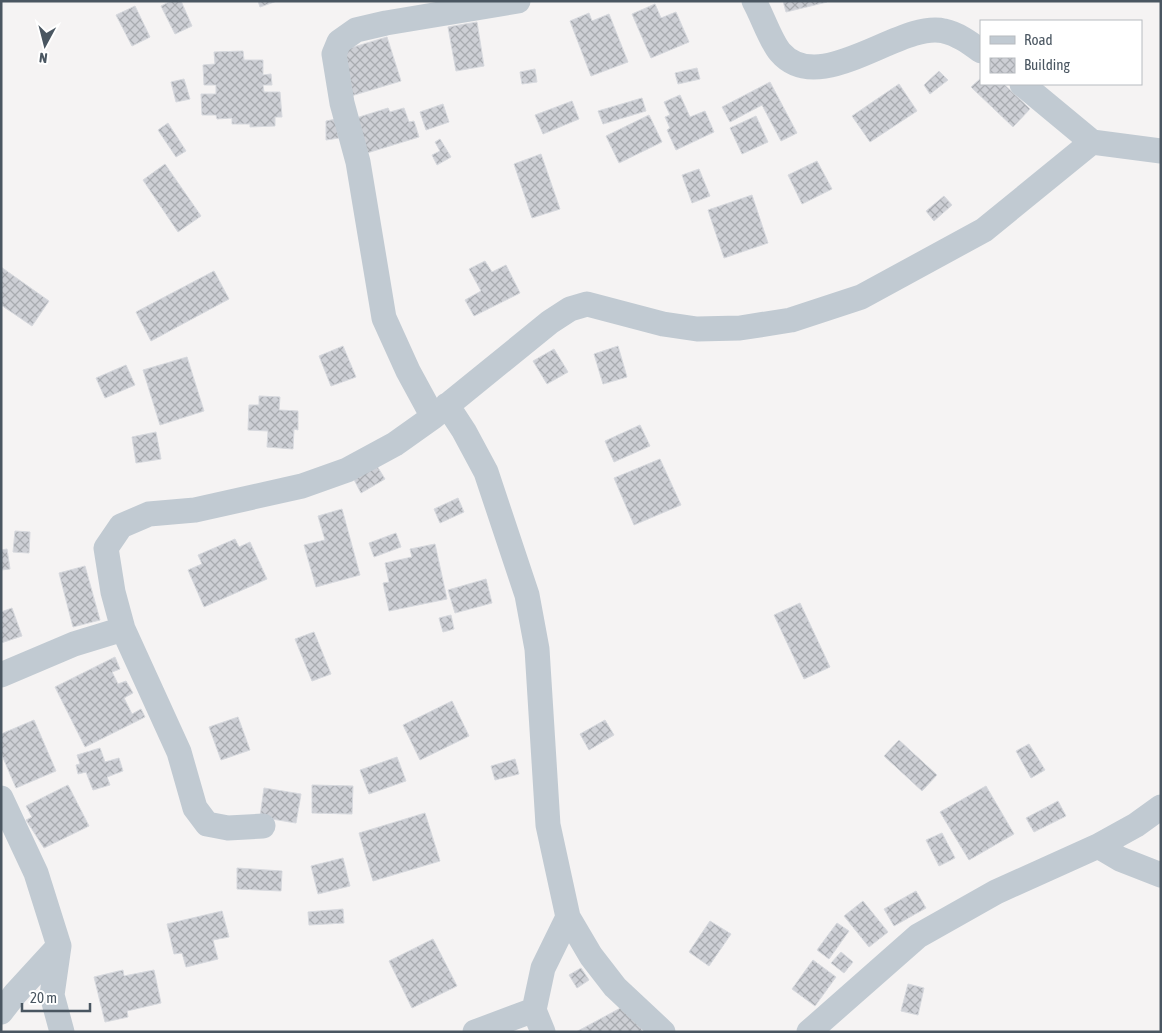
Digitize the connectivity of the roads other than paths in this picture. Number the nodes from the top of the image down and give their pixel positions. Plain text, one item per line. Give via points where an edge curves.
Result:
1 (518, 1) edge
2 (754, 1) edge
3 (390, 12) edge
4 (980, 50) edge
5 (1023, 85) edge
6 (1092, 142) junction
7 (1161, 150) edge
8 (440, 411) junction
9 (123, 629) junction
10 (1, 675) edge
11 (1, 798) edge
12 (1161, 807) edge
13 (263, 826) dead end
14 (1098, 846) junction
15 (1161, 875) edge
16 (568, 916) junction
17 (59, 946) junction
18 (1, 1012) edge
19 (538, 1021) edge
20 (62, 1032) edge
21 (475, 1032) edge
22 (663, 1032) edge
23 (809, 1032) edge

1 - 3 street
2 - 4 street via 780,52 799,65 816,68 841,62 928,30 944,30
3 - 8 street via 339,42 334,54 342,103 358,162 384,318 408,371
5 - 6 street
6 - 7 street
6 - 8 street via 984,230 861,297 791,320 740,328 697,329 580,305 550,322
8 - 9 street via 395,444 347,470 311,483 195,510 149,514 121,526 106,548
8 - 16 street via 464,431 486,472 527,595 537,649 548,825
9 - 10 street via 74,644
9 - 13 street via 179,752 202,819 207,824 228,828
11 - 17 street via 36,873
12 - 14 street
14 - 15 street via 1120,859
14 - 23 street via 996,892 918,936
16 - 19 street via 543,968
16 - 22 street via 591,956 615,987
17 - 18 street
17 - 20 street via 52,995
19 - 21 street

